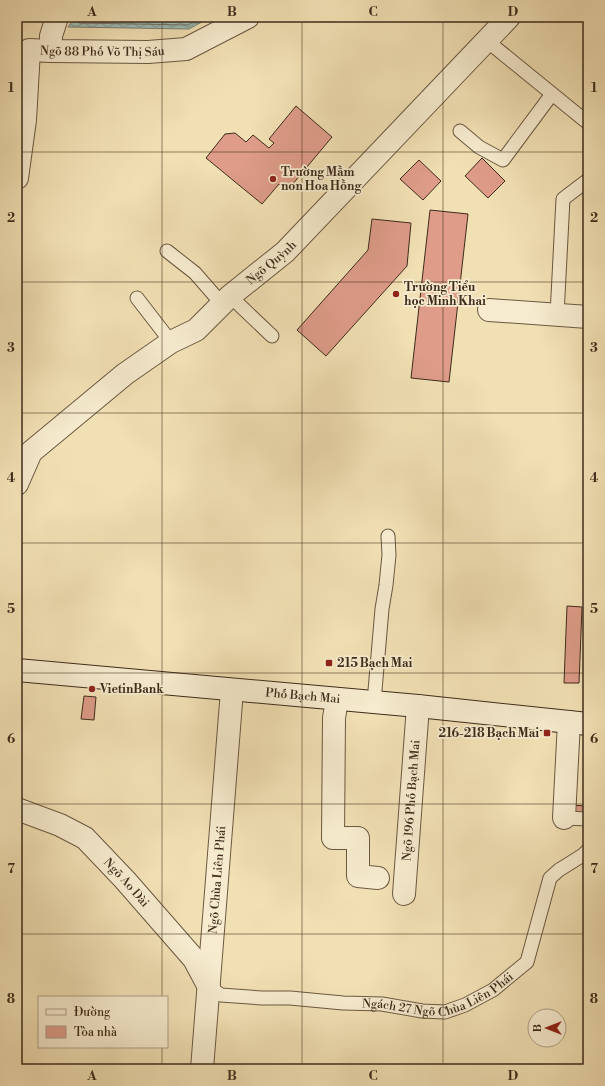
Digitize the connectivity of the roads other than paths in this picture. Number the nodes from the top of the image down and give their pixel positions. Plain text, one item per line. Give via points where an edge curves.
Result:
1 (57, 17) edge
2 (248, 17) edge
3 (509, 17) edge
4 (486, 40) junction
5 (23, 47) edge
6 (51, 51) junction
7 (552, 94) junction
8 (21, 120) edge
9 (588, 123) edge
10 (460, 131) dead end
11 (17, 178) edge
12 (588, 180) edge
13 (167, 251) dead end
14 (138, 298) dead end
15 (226, 300) junction
16 (489, 310) dead end
17 (557, 315) junction
18 (588, 317) edge
19 (272, 336) dead end
20 (171, 342) junction
21 (21, 462) edge
22 (17, 484) edge
23 (388, 536) dead end
24 (17, 670) edge
25 (232, 690) junction
26 (337, 699) junction
27 (374, 702) junction
28 (418, 706) junction
29 (578, 723) edge
30 (17, 809) edge
31 (564, 818) joint
32 (588, 819) edge
33 (588, 850) edge
34 (378, 878) dead end
35 (404, 894) dead end
36 (209, 987) junction
37 (202, 1069) edge

1 - 6 street via 51,36
2 - 6 street, Ngõ 88 Phố Võ Thị Sáu via 186,49 148,52
3 - 4 street, Ngõ Quỳnh
4 - 7 lane
4 - 15 street, Ngõ Quỳnh via 285,252
5 - 6 street, Ngõ 88 Phố Võ Thị Sáu
5 - 8 street, Ngõ 88 Phố Võ Thị Sáu
7 - 9 lane
7 - 10 lane via 502,160
8 - 11 street, Ngõ 88 Phố Võ Thị Sáu
12 - 17 lane via 563,199
13 - 15 lane
14 - 20 lane
15 - 19 lane
15 - 20 street, Ngõ Quỳnh via 196,330
16 - 17 street
17 - 18 street
20 - 21 street, Ngõ Quỳnh via 124,374
21 - 22 street, Ngõ Quỳnh
23 - 27 lane via 389,555
24 - 25 street, Phố Bạch Mai
25 - 26 street, Phố Bạch Mai
25 - 36 street, Ngõ Chùa Liên Phái
26 - 27 street, Phố Bạch Mai
26 - 34 street via 334,718 333,838 358,838 358,876
27 - 28 street, Phố Bạch Mai
28 - 29 street, Phố Bạch Mai
28 - 35 street, Ngõ 196 Phố Bạch Mai
29 - 31 street
30 - 36 street, Ngõ Ao Dài via 60,825 85,838 194,959
31 - 32 lane
33 - 36 lane, Ngách 27 Ngõ Chùa Liên Phái via 550,878 527,962 493,990 446,1012 382,1004 221,995
36 - 37 street, Ngõ Chùa Liên Phái

